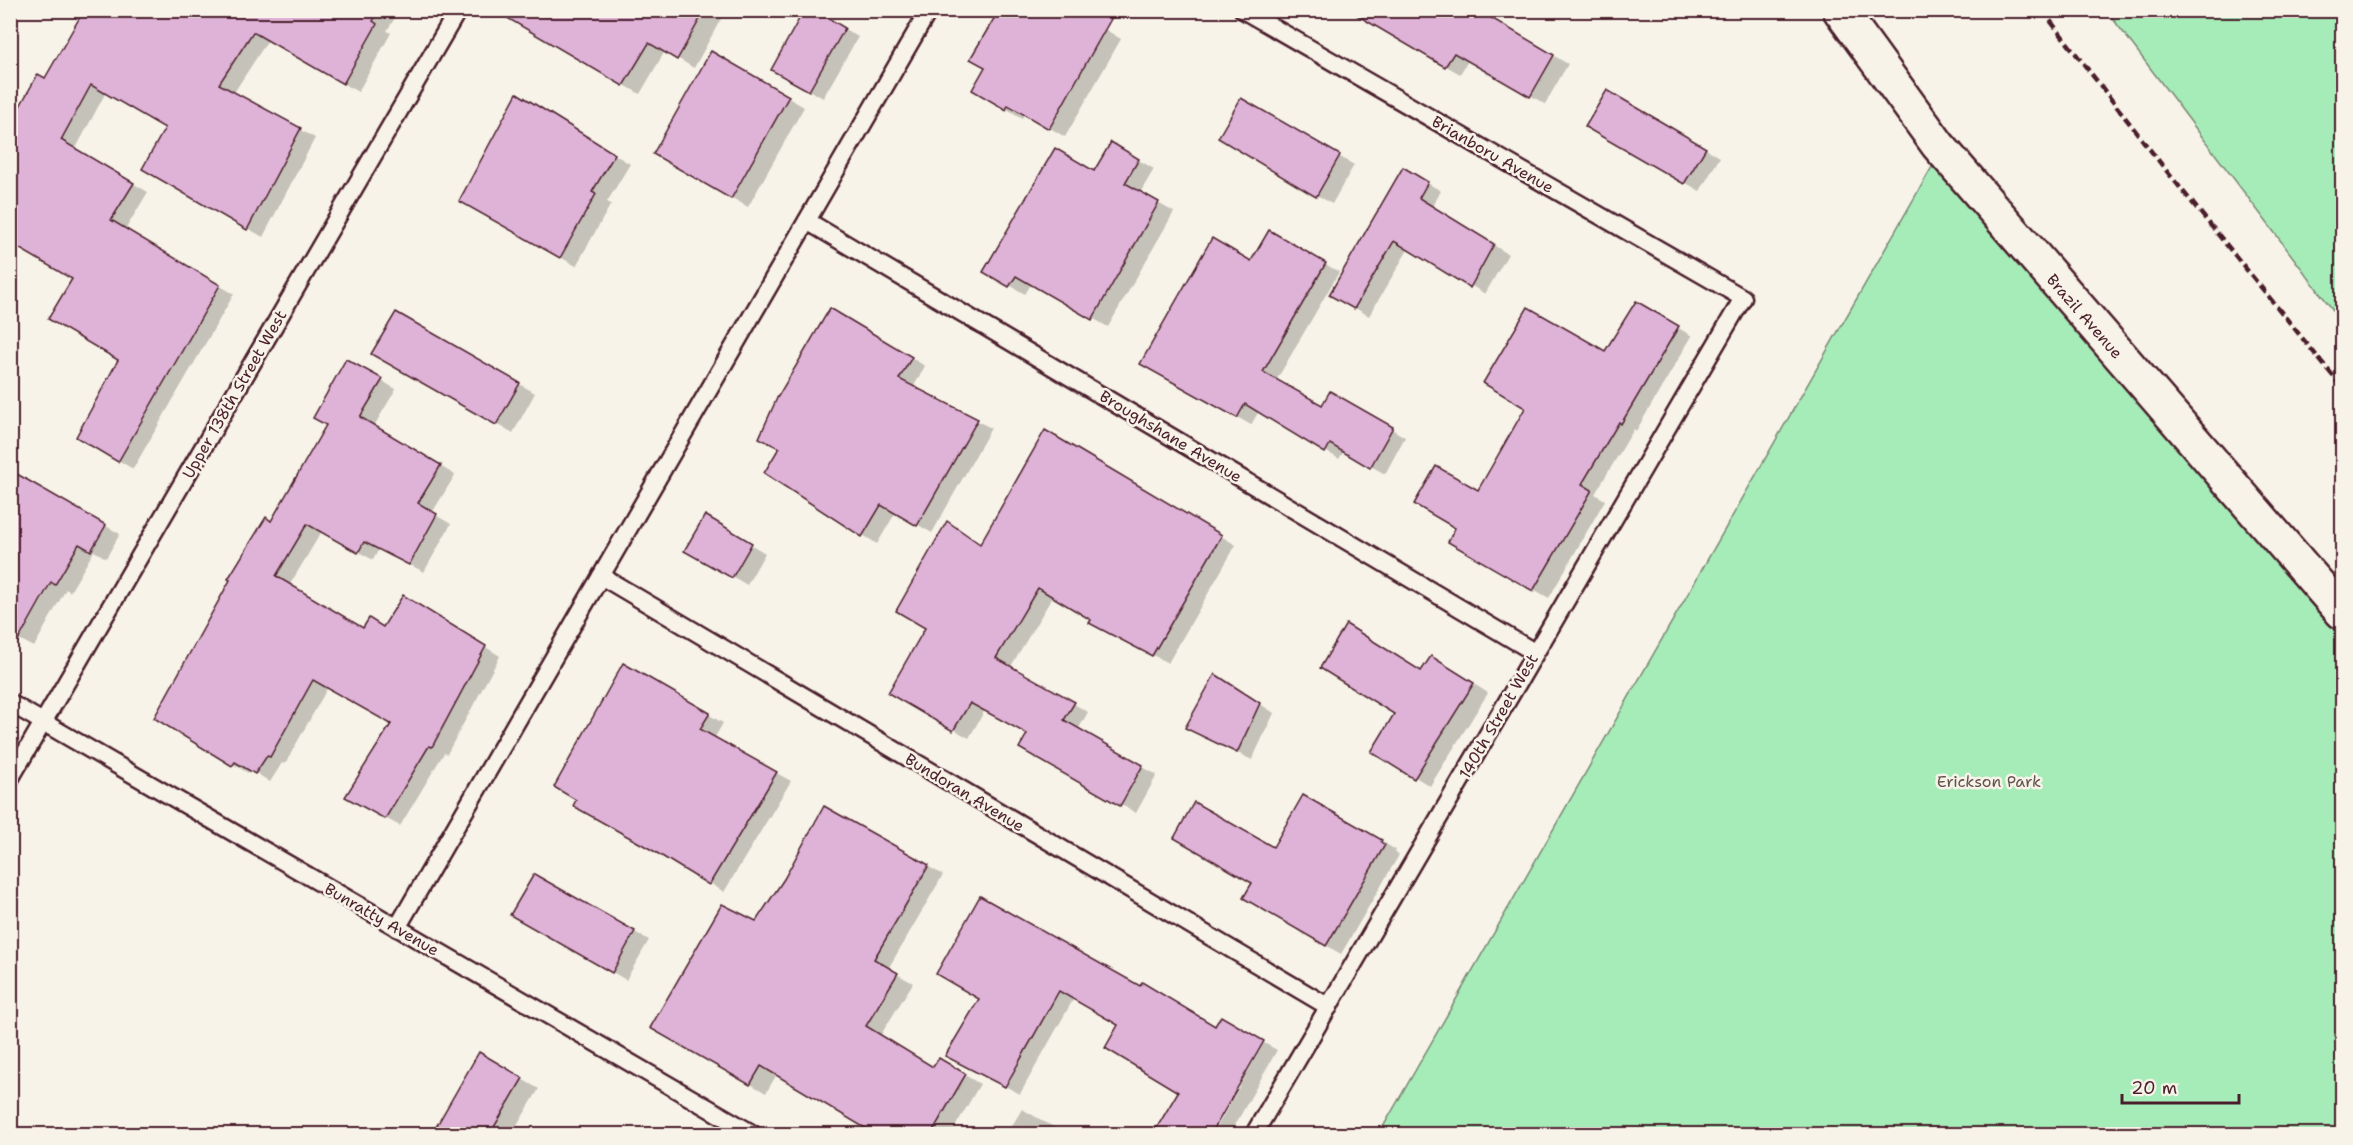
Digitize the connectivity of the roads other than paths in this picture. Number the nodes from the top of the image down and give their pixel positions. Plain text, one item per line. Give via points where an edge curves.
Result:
1 (458, 10) edge
2 (929, 10) edge
3 (1243, 10) edge
4 (1840, 10) edge
5 (807, 221) junction
6 (1743, 298) joint
7 (601, 576) junction
8 (2343, 612) edge
9 (1534, 652) junction
10 (10, 703) edge
11 (43, 722) junction
12 (10, 779) edge
13 (398, 928) junction
14 (1329, 1007) junction
15 (753, 1134) edge
16 (1254, 1134) edge

1 - 11 lane, Upper 138th Street West
2 - 5 lane
3 - 6 lane, Brianboru Avenue
4 - 8 street, Brazil Avenue via 1938,145
5 - 7 lane
5 - 9 lane, Broughshane Avenue
6 - 9 lane, 140th Street West
7 - 13 lane
7 - 14 lane, Bundoran Avenue
9 - 14 lane, 140th Street West
10 - 11 lane, Bunratty Avenue
11 - 12 lane, Upper 138th Street West
11 - 13 lane, Bunratty Avenue
13 - 15 lane, Bunratty Avenue
14 - 16 lane, 140th Street West

